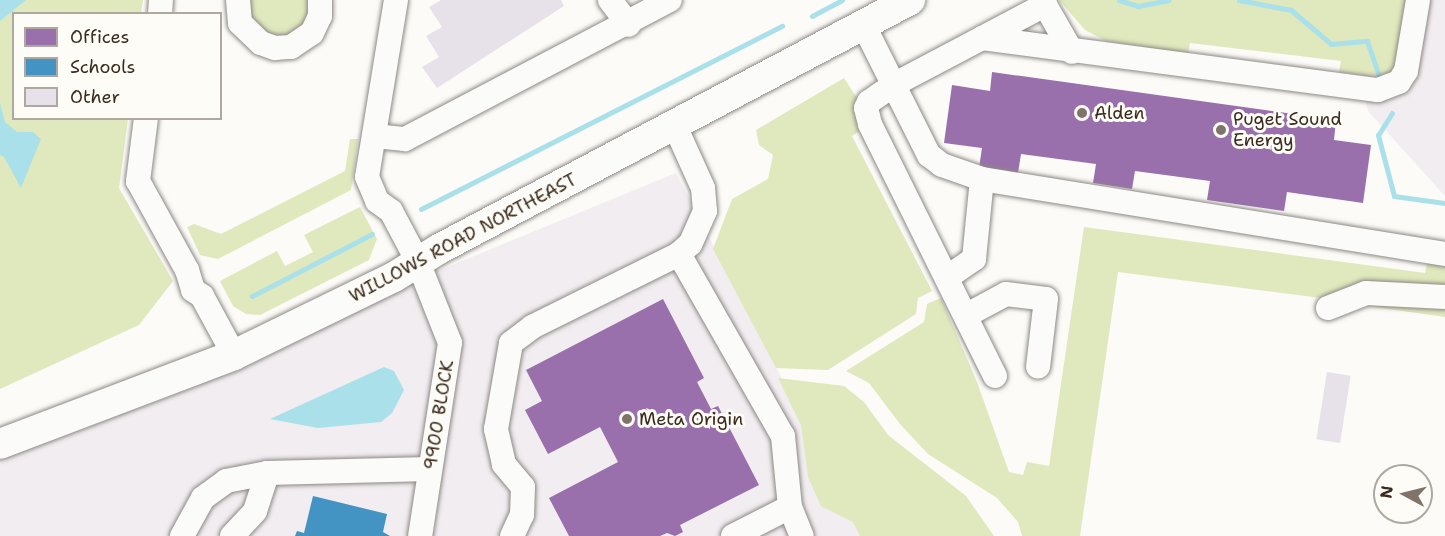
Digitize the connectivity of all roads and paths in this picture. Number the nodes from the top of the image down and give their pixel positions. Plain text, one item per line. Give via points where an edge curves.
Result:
1 (238, 0) edge
2 (320, 0) edge
3 (396, 0) edge
4 (610, 0) edge
5 (910, 0) edge
6 (1418, 0) edge
7 (663, 2) edge
8 (863, 24) junction
9 (628, 25) junction
10 (982, 38) junction
11 (1072, 52) junction
12 (895, 84) junction
13 (146, 120) edge
14 (675, 126) junction
15 (375, 136) junction
16 (982, 179) junction
17 (680, 254) junction
18 (1445, 254) edge
19 (418, 262) junction
20 (948, 277) junction
21 (1445, 297) edge
22 (1328, 308) dead end
23 (967, 315) junction
24 (234, 355) junction
25 (1038, 367) dead end
26 (995, 376) dead end
27 (0, 444) edge
28 (430, 469) junction
29 (267, 473) junction
30 (790, 507) junction
31 (182, 536) edge
32 (232, 536) edge
33 (420, 536) edge
34 (512, 536) edge
35 (733, 536) edge
36 (802, 536) edge

1 - 2 lane via 240,22 261,43 275,48 291,47 312,33 320,16
3 - 15 lane, 9900 BLOCK via 385,72 371,91 367,121
4 - 9 lane
5 - 8 main road, WILLOWS ROAD NORTHEAST
6 - 11 lane via 1406,71 1399,82 1378,90
7 - 9 lane
8 - 12 lane
8 - 14 main road, WILLOWS ROAD NORTHEAST
9 - 15 lane via 405,139
10 - 11 lane
10 - 11 lane via 1045,5
10 - 12 lane
12 - 16 lane via 929,155 942,165
12 - 20 lane via 869,102 866,116
13 - 24 lane via 138,181 188,270 193,290 202,296
14 - 17 lane via 704,188 705,211 690,244
14 - 19 main road, WILLOWS ROAD NORTHEAST
15 - 19 lane, 9900 BLOCK via 367,177 377,201 391,211
16 - 18 lane
16 - 20 lane via 974,259
17 - 30 lane via 783,436
17 - 34 lane via 532,327 512,343 496,429 504,464 523,487 522,515
19 - 24 main road, WILLOWS ROAD NORTHEAST
19 - 28 lane, 9900 BLOCK via 450,343
20 - 23 lane
21 - 22 lane via 1366,293
23 - 25 lane via 1006,294 1046,299
23 - 26 lane
24 - 27 main road, WILLOWS ROAD NORTHEAST
28 - 29 lane
28 - 33 lane, 9900 BLOCK
29 - 31 lane via 226,481 203,498
29 - 32 lane via 255,511
30 - 35 lane
30 - 36 lane

